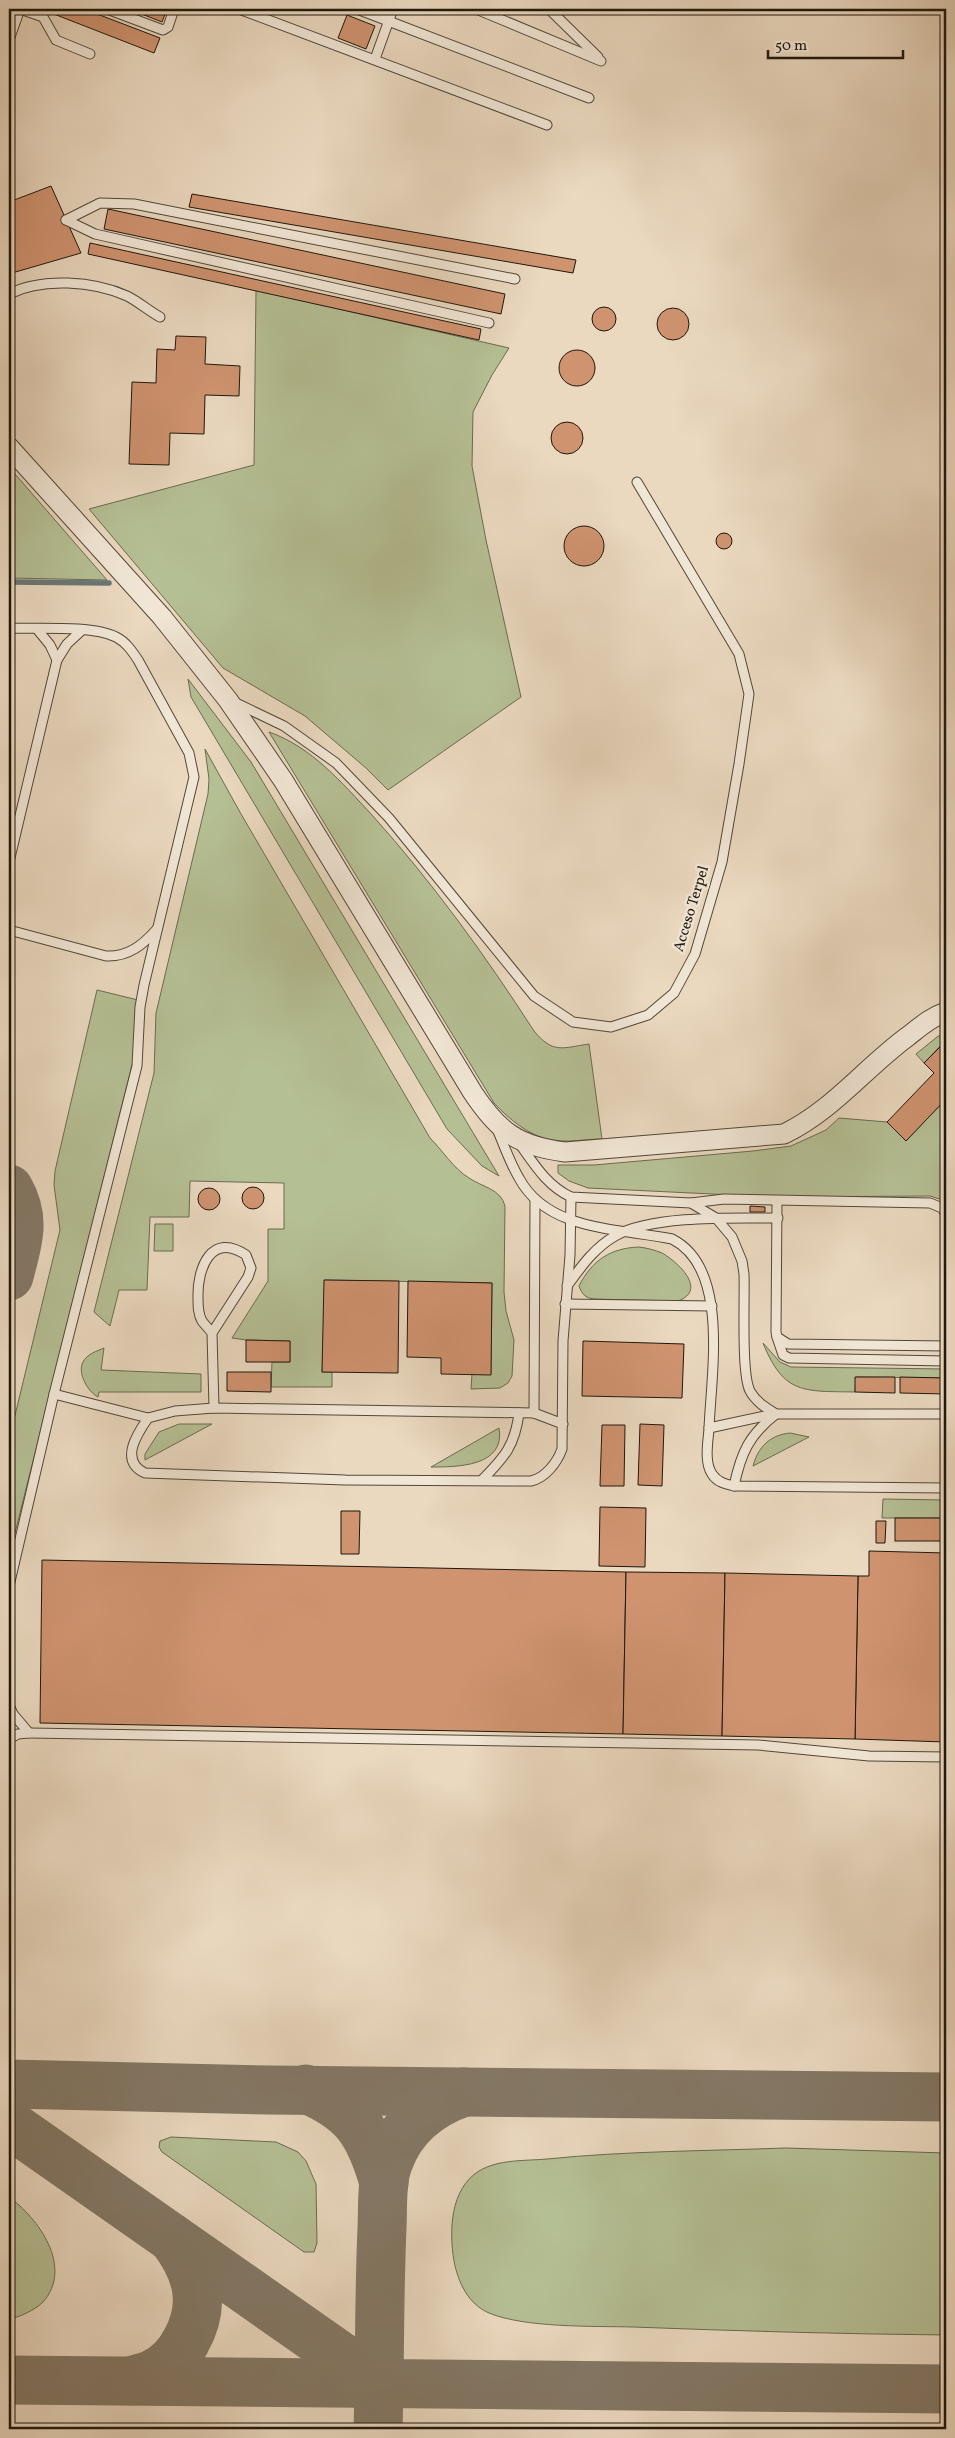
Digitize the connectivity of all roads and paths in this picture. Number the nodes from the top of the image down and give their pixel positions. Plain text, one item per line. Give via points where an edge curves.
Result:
1 (107, 9) edge
2 (174, 9) edge
3 (239, 9) edge
4 (357, 9) edge
5 (393, 9) edge
6 (476, 9) edge
7 (549, 9) edge
8 (18, 10) edge
9 (388, 21) junction
10 (9, 40) edge
11 (90, 54) dead end
12 (375, 59) junction
13 (589, 98) dead end
14 (547, 125) dead end
15 (515, 279) dead end
16 (9, 294) edge
17 (160, 318) dead end
18 (489, 323) dead end
19 (9, 447) edge
20 (637, 482) dead end
21 (9, 628) edge
22 (36, 629) junction
23 (82, 630) junction
24 (57, 660) junction
25 (228, 700) junction
26 (9, 862) edge
27 (158, 927) junction
28 (9, 930) edge
29 (946, 1012) edge
30 (495, 1123) junction
31 (516, 1139) junction
32 (571, 1198) junction
33 (535, 1199) junction
34 (777, 1201) junction
35 (691, 1203) junction
36 (946, 1214) edge
37 (716, 1218) junction
38 (778, 1218) junction
39 (570, 1220) junction
40 (626, 1230) junction
41 (567, 1286) junction
42 (565, 1304) junction
43 (712, 1306) junction
44 (212, 1333) junction
45 (777, 1337) junction
46 (946, 1346) edge
47 (946, 1360) edge
48 (54, 1394) junction
49 (214, 1408) junction
50 (519, 1413) junction
51 (534, 1413) junction
52 (776, 1414) junction
53 (946, 1414) edge
54 (148, 1418) junction
55 (563, 1424) junction
56 (709, 1428) junction
57 (482, 1480) junction
58 (734, 1486) junction
59 (946, 1488) edge
60 (9, 1586) edge
61 (9, 1705) edge
62 (29, 1732) junction
63 (9, 1739) edge
64 (946, 1757) edge

1 - 2 lane via 163,30 168,27
3 - 12 lane
4 - 9 lane
5 - 9 lane
6 - 7 lane via 601,61
8 - 10 lane
8 - 11 lane via 43,17 56,40
9 - 12 lane
9 - 13 lane
12 - 14 lane
15 - 18 lane via 134,204 100,203 66,220 95,234
16 - 17 lane via 51,283 90,284 127,296
19 - 25 street via 162,617
20 - 25 lane, Acceso Terpel via 739,654 749,694 722,862 695,954 674,993 648,1015 611,1026 572,1022 534,996 389,818 336,763 284,726
21 - 22 lane
22 - 23 lane
22 - 24 lane
23 - 24 lane via 67,644
23 - 27 lane via 106,633 127,646 142,668 193,766 192,790
24 - 26 lane
25 - 30 street via 283,780 473,1093
27 - 28 lane via 137,948 116,957
27 - 48 lane via 140,1007 138,1066
29 - 31 street via 890,1050 806,1124 784,1134 564,1152 530,1146
30 - 31 street
30 - 33 lane via 519,1179
31 - 32 lane via 546,1180
32 - 35 lane
32 - 39 lane
33 - 39 lane
33 - 51 lane
34 - 35 lane via 724,1199
34 - 36 lane via 930,1204 942,1208
34 - 38 lane
35 - 37 lane
37 - 38 lane
37 - 40 lane
37 - 52 lane via 732,1237 742,1260 749,1389 756,1399
38 - 45 lane
39 - 40 lane
39 - 41 lane
40 - 41 lane via 590,1255
40 - 43 lane via 684,1244 694,1254 705,1277
41 - 42 lane
42 - 43 lane
42 - 55 lane
43 - 56 lane
44 - 44 lane via 248,1277 250,1261 240,1250 224,1248 214,1251 202,1265 198,1287 199,1310
44 - 49 lane
45 - 46 lane via 788,1344
45 - 47 lane via 783,1355 790,1358
48 - 54 lane
48 - 60 lane
49 - 50 lane
49 - 54 lane via 175,1411
50 - 51 lane
50 - 57 lane via 514,1438 504,1458
51 - 55 lane
52 - 53 lane
52 - 56 lane
52 - 58 lane via 757,1430 747,1445
54 - 57 lane via 134,1438 132,1447 133,1464 145,1473 345,1480
55 - 57 lane via 559,1458 538,1479
56 - 58 lane via 707,1454 711,1473 724,1484
58 - 59 lane
61 - 62 lane via 12,1714
62 - 63 lane
62 - 64 lane via 758,1745 869,1756

